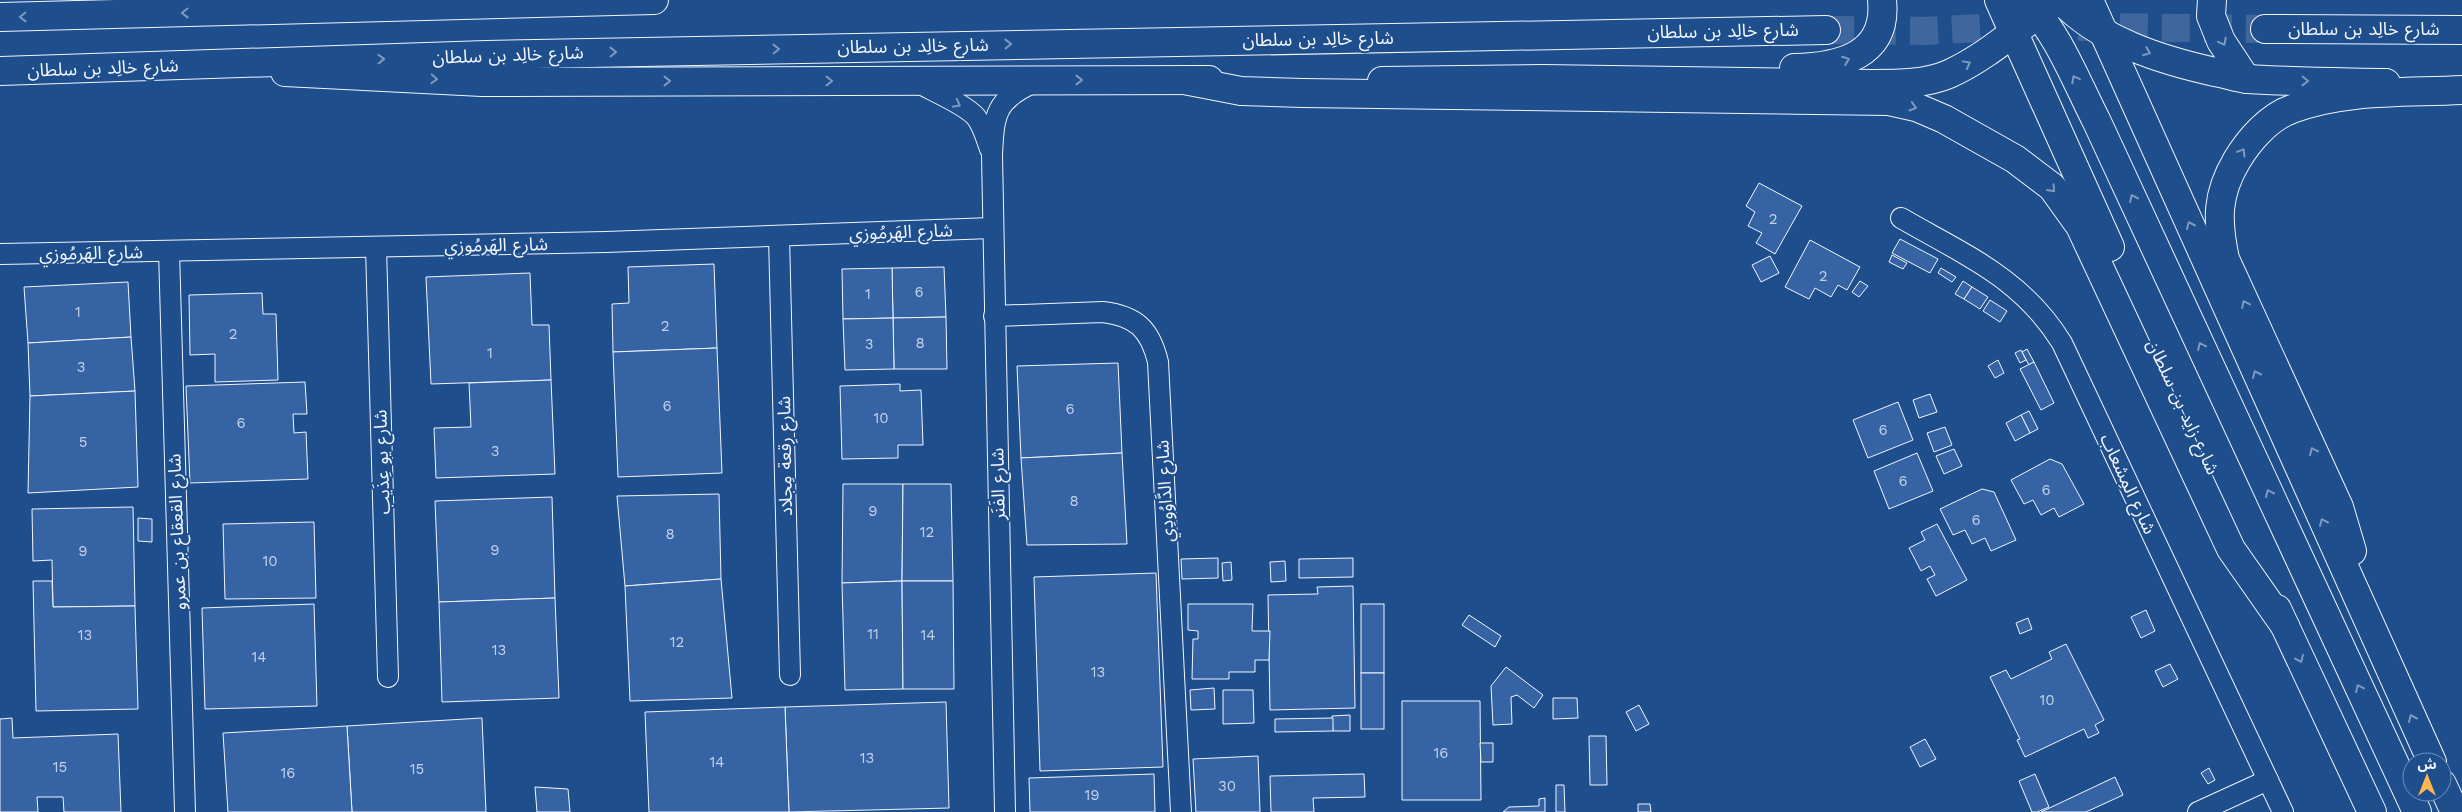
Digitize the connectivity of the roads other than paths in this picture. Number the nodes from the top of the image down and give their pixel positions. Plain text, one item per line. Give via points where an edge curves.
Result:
1 (334, 0) edge
2 (654, 0) edge
3 (1882, 0) edge
4 (1999, 0) edge
5 (2089, 0) edge
6 (2212, 0) edge
7 (2046, 3) edge
8 (216, 12) junction
9 (0, 17) edge
10 (2266, 29) tunnel mouth
11 (1826, 30) tunnel mouth
12 (2462, 30) edge
13 (2014, 32) junction
14 (2102, 32) junction
15 (158, 66) junction
16 (0, 71) edge
17 (2246, 79) junction
18 (1040, 80) junction
19 (1184, 80) junction
20 (914, 81) junction
21 (1379, 81) junction
22 (2462, 88) edge
23 (992, 155) junction
24 (1901, 218) dead end
25 (992, 228) junction
26 (779, 237) junction
27 (376, 248) junction
28 (169, 251) junction
29 (0, 254) edge
30 (994, 316) junction
31 (2365, 614) junction
32 (2285, 626) junction
33 (790, 675) dead end
34 (388, 676) dead end
35 (2427, 752) edge
36 (2268, 780) junction
37 (185, 812) edge
38 (1005, 812) edge
39 (1181, 812) edge
40 (2198, 812) edge
41 (2283, 812) edge
42 (2372, 812) edge
43 (2417, 812) edge

1 - 8 main road
2 - 8 main road
21 -> 3 main road via 1489,66 1796,68 1828,65 1844,62 1870,45 1878,32
4 - 13 main road, شارع زايد بن سلطان
5 - 14 main road
6 -> 17 main road via 2211,16 2222,41
7 - 13 main road
7 - 14 main road via 2069,8
43 -> 7 main road via 2097,122
8 -> 9 main road
10 - 12 main road, شارع خالِد بن سلطان
15 -> 11 main road, شارع خالِد بن سلطان via 496,54
21 -> 13 main road via 1896,84 1948,74
13 - 32 main road, شارع زايد بن سلطان
14 -> 17 main road via 2181,64
31 -> 14 main road
15 - 16 main road, شارع خالِد بن سلطان
15 -> 20 main road via 482,82
17 -> 22 main road
18 -> 19 main road
18 - 20 main road
18 - 23 street, شارع الفَنَر via 1014,91 1000,106 994,127
19 - 21 main road
19 -> 32 main road via 1241,90 1303,94 1889,101 1916,107 1944,119 1996,147 2052,187 2080,226 2231,549
20 -> 23 street, شارع الفَنَر via 974,115 982,126
31 -> 22 main road via 2356,564 2339,507 2224,259 2218,228 2219,202 2229,172 2246,144 2290,109 2362,94
23 - 25 street, شارع الفَنَر
24 - 36 street, شارع المِشعاب via 2010,283 2051,326
25 - 26 street, شارع الهَرمُوزي
25 - 30 street, شارع الفَنَر
26 - 27 street, شارع الهَرمُوزي
26 - 33 street, شارع رِقعة مِجلاد
27 - 28 street, شارع الهَرمُوزي
27 - 34 street, شارع يو عِذَيب
28 - 29 street, شارع الهَرمُوزي
28 - 37 street, شارع القعقاع بن عمرو
30 - 38 street, شارع الفَنَر
30 - 39 street, شارع الدَّاوُودِي via 1119,314 1134,321 1154,346 1158,362
35 -> 31 main road
32 -> 42 main road, شارع زايد بن سلطان
36 - 40 street
36 - 41 street, شارع المِشعاب

